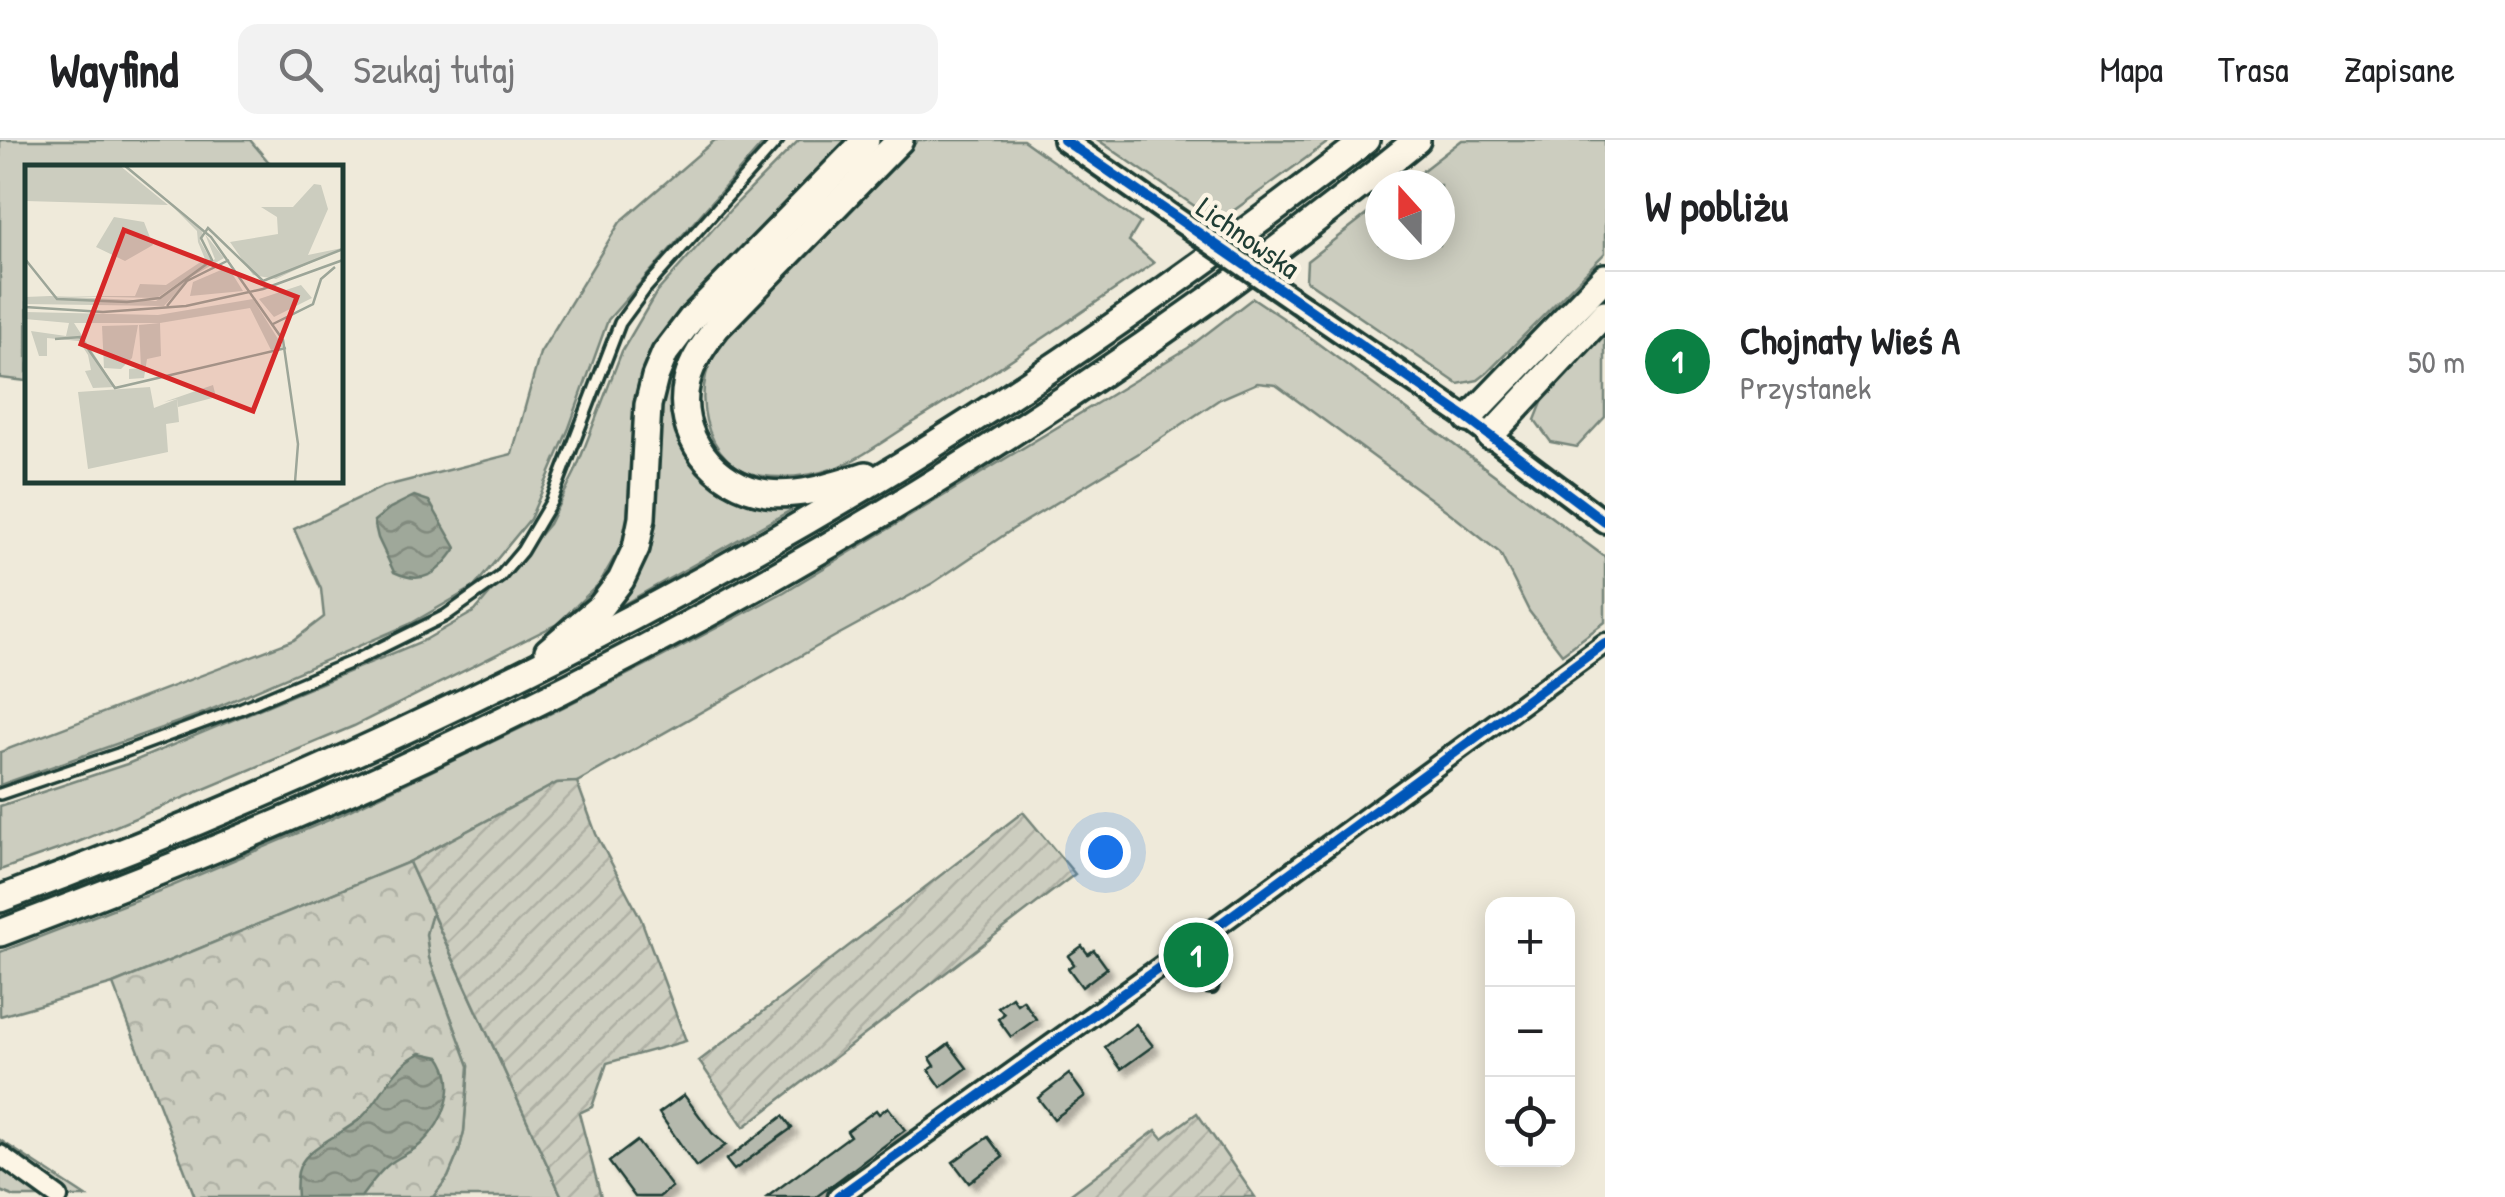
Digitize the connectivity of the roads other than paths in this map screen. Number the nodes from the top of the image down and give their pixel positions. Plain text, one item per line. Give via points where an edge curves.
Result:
1 (778, 140) edge
2 (866, 140) edge
3 (900, 140) edge
4 (1064, 140) edge
5 (1366, 140) edge
6 (1417, 140) edge
7 (1605, 277) edge
8 (1605, 313) edge
9 (1468, 419) junction
10 (1490, 436) junction
11 (904, 463) junction
12 (1605, 522) edge
13 (1605, 643) edge
14 (512, 680) junction
15 (0, 794) edge
16 (0, 899) edge
17 (1212, 930) junction
18 (0, 932) edge
19 (1170, 959) junction
20 (0, 1155) edge
21 (58, 1197) edge
22 (838, 1197) edge

1 - 15 lane via 620,323 551,502 500,578 446,616 358,659
2 - 14 main road via 665,353 648,405 642,518 627,569 601,606
3 - 11 main road via 716,328 686,385 686,415 709,464 753,490 816,490
4 - 9 street, Lichnowska, bridge
5 - 11 main road via 1134,312
6 - 18 main road via 1116,363 768,580 392,773
7 - 9 main road
8 - 10 main road
9 - 10 street, Lichnowska
10 - 12 street, Lichnowska
11 - 14 main road
13 - 17 street
14 - 16 main road via 262,795
17 - 19 street
17 - 19 lane via 1222,967 1212,988 1195,986
19 - 22 street
20 - 21 street

